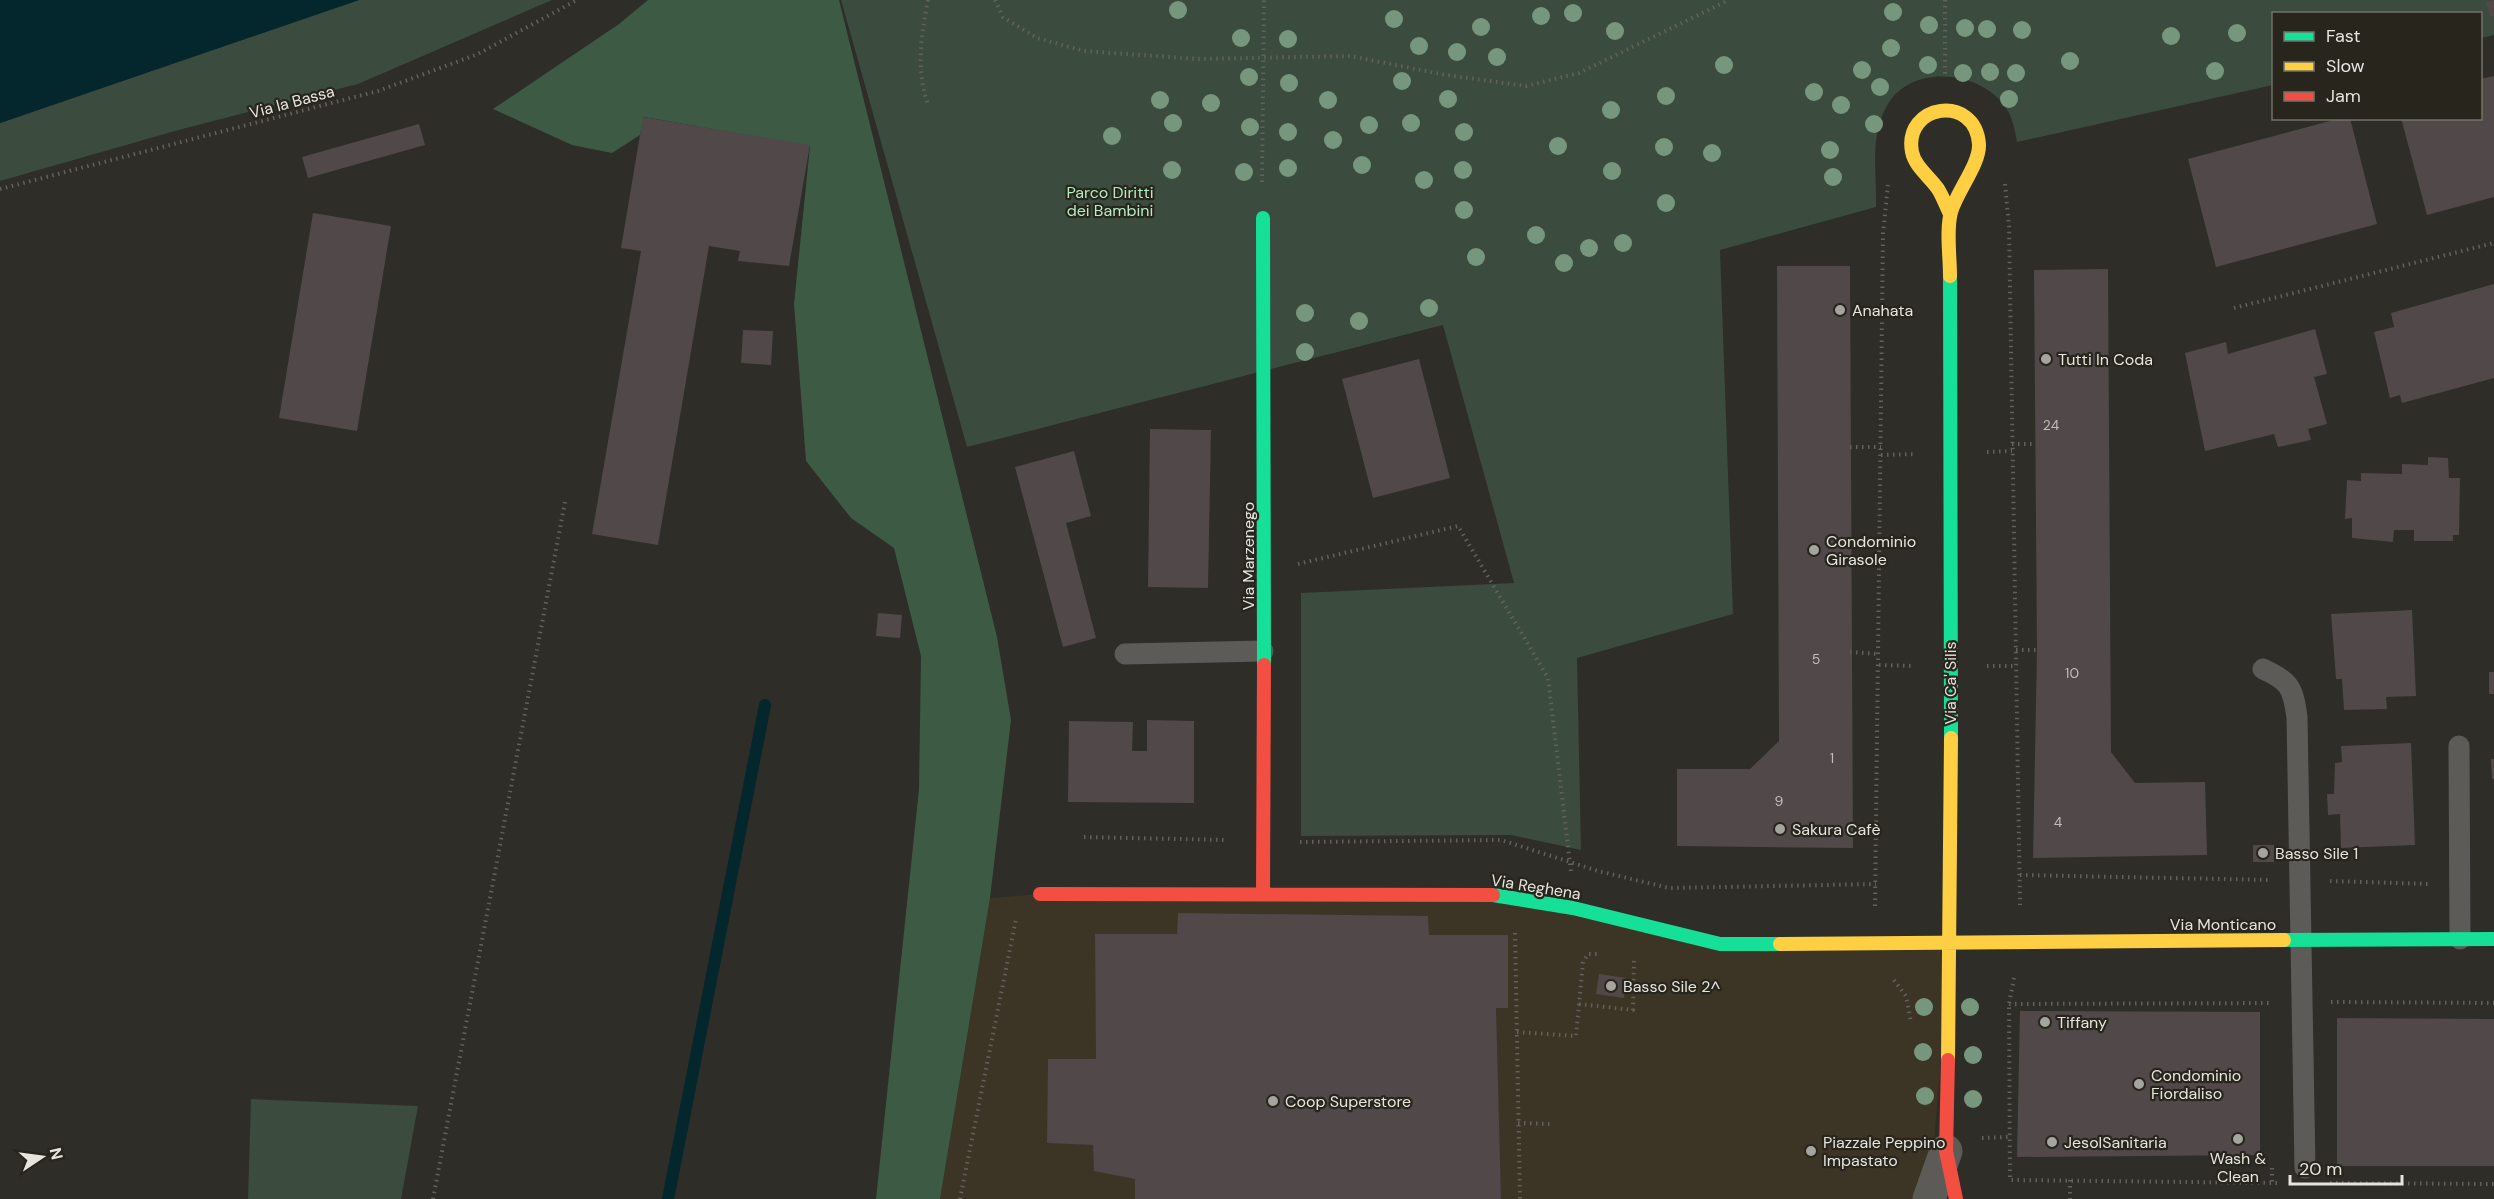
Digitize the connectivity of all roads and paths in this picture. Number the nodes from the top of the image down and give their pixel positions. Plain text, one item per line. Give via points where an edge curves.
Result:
1 (577, 0) edge
2 (928, 0) edge
3 (995, 0) edge
4 (1264, 0) edge
5 (1730, 0) edge
6 (1945, 0) edge
7 (1263, 59) junction
8 (1946, 76) dead end
9 (928, 105) dead end
10 (1889, 176) dead end
11 (1262, 183) dead end
12 (2005, 183) dead end
13 (0, 189) edge
14 (1950, 214) junction
15 (1263, 218) dead end
16 (2494, 243) edge
17 (2234, 308) dead end
18 (2012, 444) junction
19 (2036, 444) dead end
20 (1850, 447) dead end
21 (1881, 447) junction
22 (565, 502) dead end
23 (1264, 571) junction
24 (2016, 650) junction
25 (2037, 650) dead end
26 (1263, 651) junction
27 (1850, 652) dead end
28 (1125, 654) dead end
29 (1879, 654) junction
30 (2263, 669) dead end
31 (2459, 746) dead end
32 (1084, 837) dead end
33 (1263, 841) junction
34 (1296, 842) dead end
35 (1570, 862) junction
36 (2020, 875) junction
37 (2300, 881) junction
38 (1876, 884) junction
39 (2460, 885) junction
40 (1263, 893) junction
41 (1040, 894) joint
42 (1573, 908) junction
43 (1515, 924) dead end
44 (2460, 939) junction
45 (2494, 939) edge
46 (2300, 940) junction
47 (1951, 941) junction
48 (2021, 941) junction
49 (1875, 942) junction
50 (1588, 954) dead end
51 (1634, 958) dead end
52 (1884, 975) dead end
53 (2302, 1002) junction
54 (2494, 1003) edge
55 (1579, 1004) junction
56 (2009, 1004) junction
57 (1911, 1024) dead end
58 (1517, 1032) junction
59 (1518, 1123) junction
60 (1552, 1124) dead end
61 (1946, 1151) junction
62 (2311, 1175) joint
63 (2070, 1180) junction
64 (2284, 1183) dead end
65 (2494, 1184) edge
66 (432, 1199) edge
67 (960, 1199) edge
68 (1520, 1199) edge
69 (1929, 1199) edge
70 (1956, 1199) edge
71 (2070, 1199) edge

1 - 13 path, Via la Bassa via 478,54 378,91
2 - 9 path via 920,41 921,84
3 - 7 path via 1003,17 1037,38 1084,51 1198,60
4 - 7 path
5 - 7 path via 1579,73 1526,86 1350,56
6 - 8 path
7 - 11 path
10 - 21 path via 1883,234
12 - 18 path
14 - 14 street, Via Ca' Silis via 1976,158 1979,141 1968,118 1944,110 1922,119 1912,135 1911,146 1915,160 1937,187
14 - 47 street, Via Ca' Silis
15 - 23 street, Via Marzenego
16 - 17 path
18 - 19 path
18 - 24 path
20 - 21 path
21 - 29 path
22 - 66 path
23 - 26 street, Via Marzenego
23 - 35 path via 1458,526 1548,678
24 - 25 path
24 - 36 path
26 - 28 lane
26 - 33 street, Via Marzenego
27 - 29 path
29 - 38 path
30 - 37 lane via 2283,678 2294,693
31 - 39 lane
32 - 33 path
33 - 40 street, Via Marzenego
34 - 35 path via 1501,840
35 - 38 path via 1669,888
35 - 42 path
36 - 37 path
36 - 48 path
37 - 39 path
37 - 46 lane
38 - 49 path
39 - 44 lane
40 - 41 street, Via Reghena
40 - 42 street, Via Reghena via 1503,896
41 - 67 path via 1017,909
42 - 49 street, Via Reghena via 1720,944
43 - 58 path
44 - 45 street, Via Monticano
44 - 46 street, Via Monticano
46 - 48 street, Via Monticano
46 - 53 lane
47 - 48 street, Via Monticano
47 - 49 street, Via Reghena
47 - 61 street, Via Ca' Silis
48 - 56 path
50 - 55 path via 1582,962
51 - 55 path via 1633,1010
52 - 57 path via 1894,980 1906,996
53 - 54 path
53 - 56 path
53 - 62 lane
55 - 58 path via 1576,1036
56 - 63 path via 2010,1180
58 - 59 path
59 - 60 path
59 - 68 path
61 - 69 street, Via Ca' Silis
61 - 70 street, Via Ca' Silis
62 - 65 path
63 - 64 path
63 - 71 path

